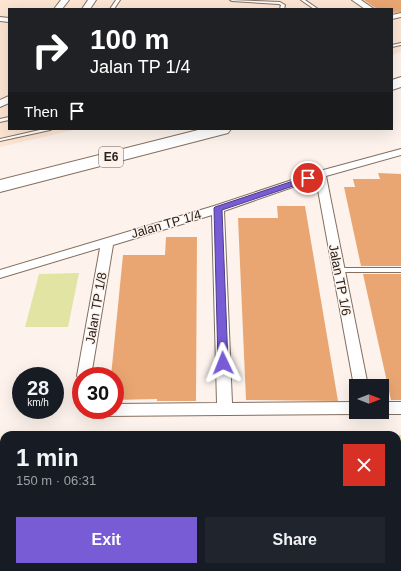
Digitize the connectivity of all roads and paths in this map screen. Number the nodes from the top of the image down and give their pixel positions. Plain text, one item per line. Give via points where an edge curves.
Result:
1 (65, 0) edge
2 (232, 0) edge
3 (303, 0) edge
4 (356, 0) edge
5 (59, 8) edge
6 (282, 8) edge
7 (315, 8) edge
8 (368, 8) edge
9 (45, 130) edge
10 (162, 130) edge
11 (218, 130) edge
12 (0, 140) edge
13 (401, 152) edge
14 (0, 171) edge
15 (320, 174) junction
16 (0, 186) edge
17 (218, 208) junction
18 (107, 241) junction
19 (338, 270) junction
20 (401, 270) edge
21 (0, 274) edge
22 (86, 367) edge
23 (360, 379) edge
24 (349, 408) edge
25 (389, 408) edge
26 (401, 408) edge
27 (225, 409) junction
28 (124, 410) edge

1 - 5 street
2 - 6 lane via 280,3
3 - 7 lane
4 - 8 street
9 - 12 lane
10 - 14 highway, E6
11 - 16 highway, E6
13 - 15 street, Jalan TP 1/4
15 - 17 street, Jalan TP 1/4
15 - 19 street, Jalan TP 1/6
17 - 18 street, Jalan TP 1/4
17 - 27 street
18 - 21 street, Jalan TP 1/4
18 - 22 street, Jalan TP 1/8
19 - 20 lane
19 - 23 street, Jalan TP 1/6
24 - 27 street
25 - 26 street
27 - 28 street

